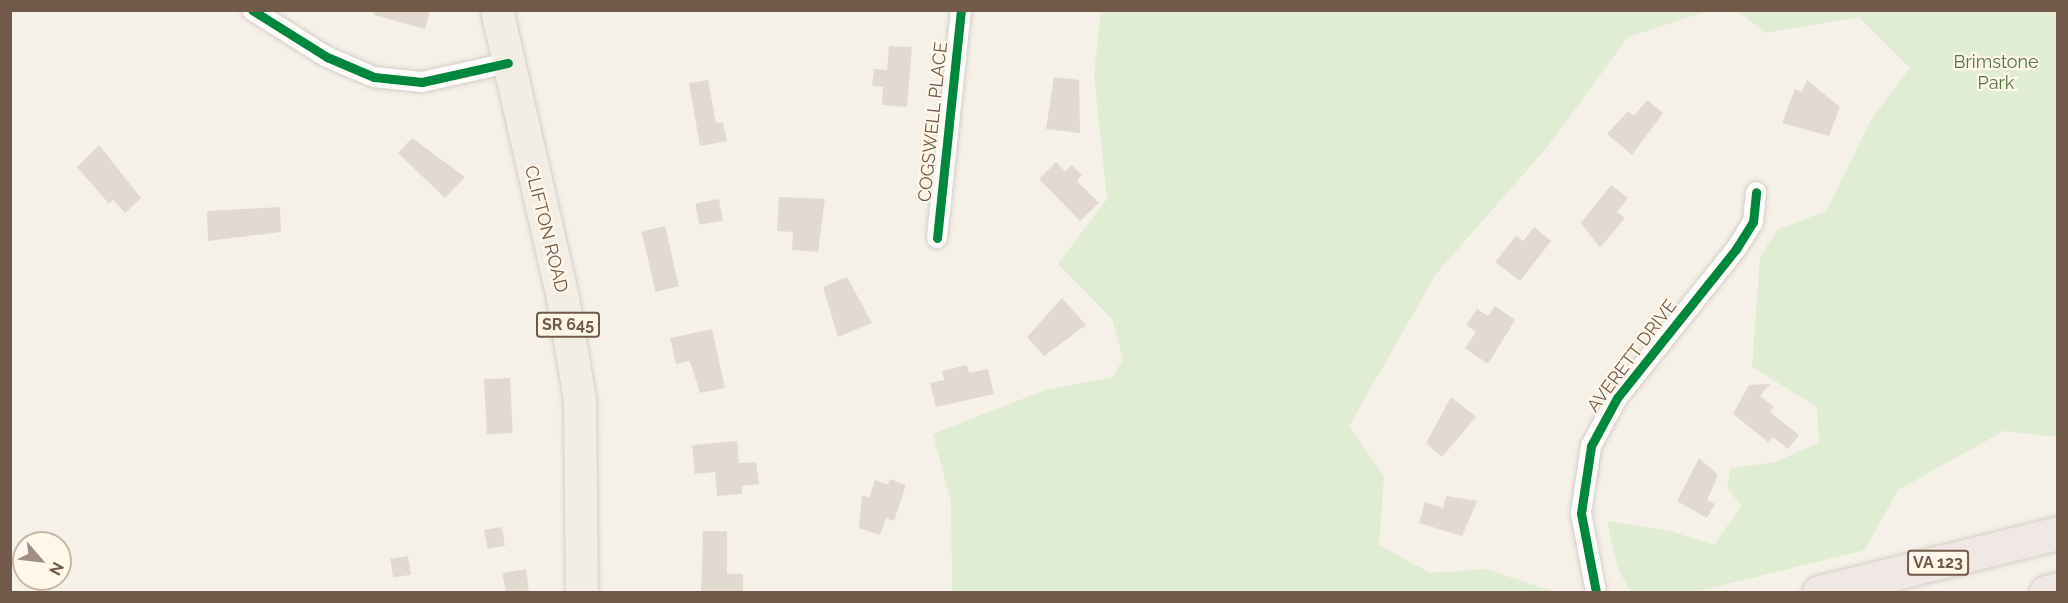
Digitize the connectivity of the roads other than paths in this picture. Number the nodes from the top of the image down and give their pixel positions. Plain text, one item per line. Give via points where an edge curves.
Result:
1 (252, 10) edge
2 (497, 10) edge
3 (961, 10) edge
4 (508, 63) junction
5 (1756, 192) dead end
6 (938, 238) dead end
7 (2058, 533) edge
8 (2058, 589) edge
9 (582, 592) edge
10 (1596, 592) edge
11 (1819, 592) edge
12 (2046, 592) edge

1 - 4 street via 327,57 374,77 422,82
2 - 4 main road, CLIFTON ROAD / SR 645
3 - 6 street, COGSWELL PLACE
4 - 9 main road, CLIFTON ROAD / SR 645 via 563,299 580,400
5 - 10 street, AVERETT DRIVE via 1753,222 1736,249 1617,398 1591,446 1581,513
7 - 11 highway, VA 123
8 - 12 highway

